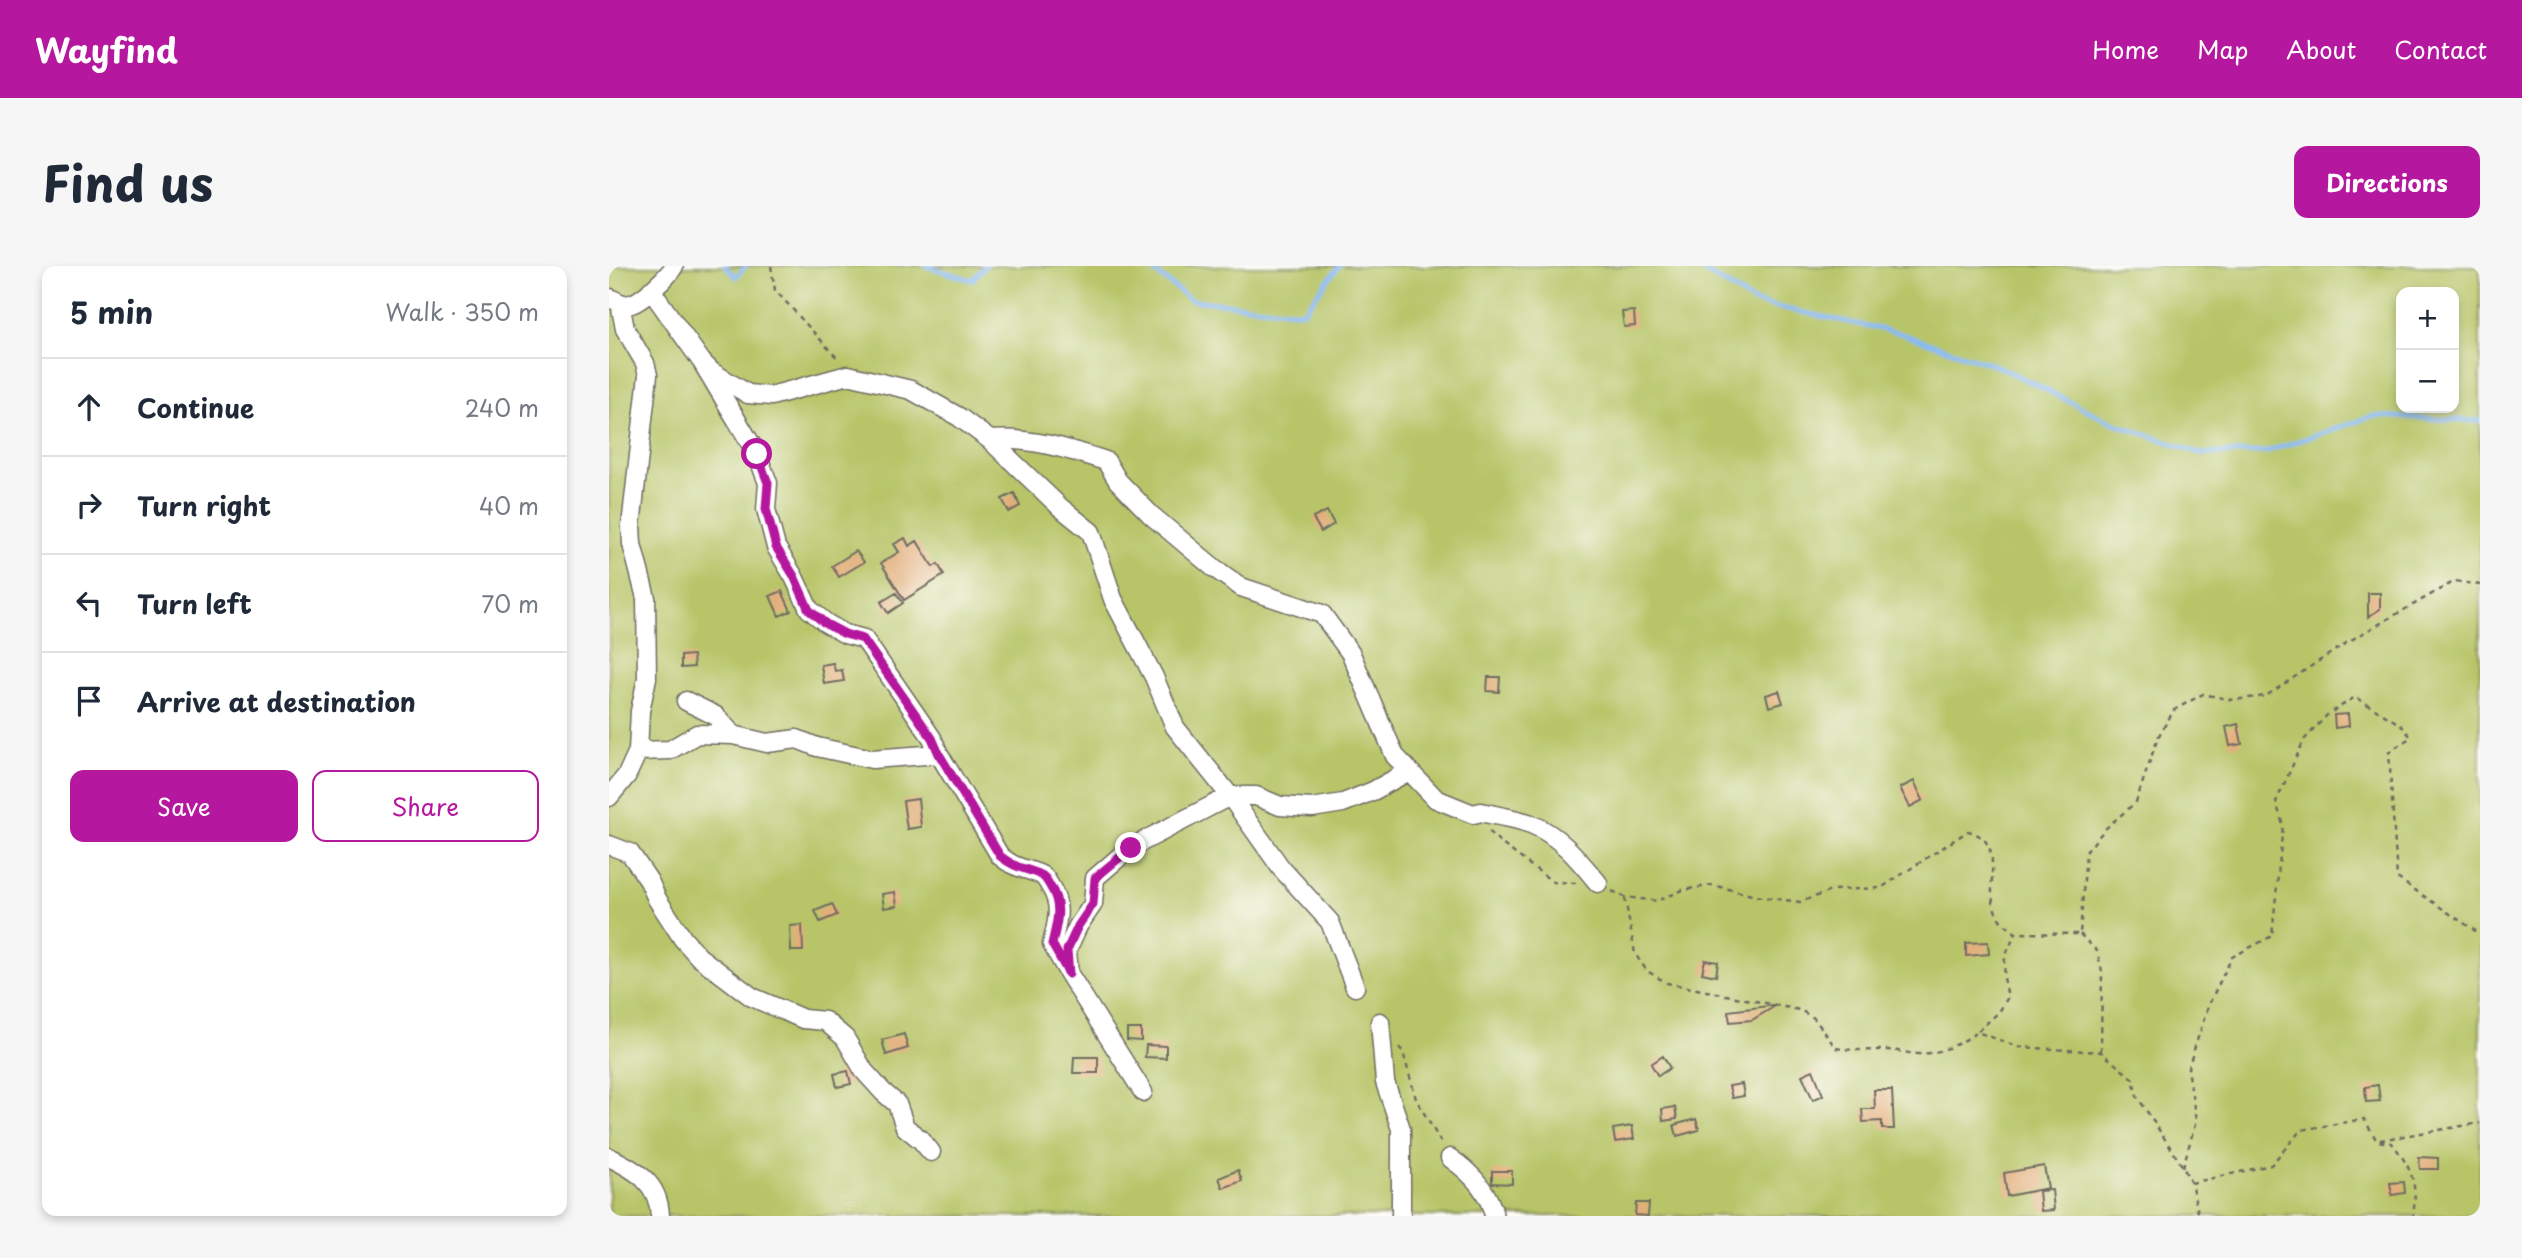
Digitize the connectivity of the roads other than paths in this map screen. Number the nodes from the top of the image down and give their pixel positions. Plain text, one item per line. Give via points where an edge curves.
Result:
1 (674, 266) edge
2 (650, 290) junction
3 (614, 300) edge
4 (702, 362) junction
5 (990, 440) junction
6 (686, 701) dead end
7 (733, 735) junction
8 (638, 751) junction
9 (939, 754) junction
10 (1409, 771) junction
11 (1230, 796) junction
12 (609, 797) edge
13 (609, 845) edge
14 (1598, 883) road end
15 (1069, 974) junction
16 (1355, 987) dead end
17 (1380, 1022) road end
18 (1143, 1092) dead end
19 (931, 1152) dead end
20 (609, 1157) edge
21 (1450, 1158) road end
22 (660, 1216) edge
23 (1401, 1216) edge
24 (1494, 1216) edge

1 - 2 street
2 - 3 street via 631,304
2 - 4 street
3 - 8 street via 648,375 631,526 646,598 647,678
4 - 5 street via 748,394 771,396 848,375 911,390
4 - 9 street via 757,454 768,483 766,509 776,547 809,610 826,624 863,639
5 - 10 street via 1051,444 1106,461 1118,481 1151,515 1214,568 1241,587 1322,614 1351,654 1395,756
5 - 11 street via 1091,532 1113,599 1175,727
6 - 7 street via 716,716
7 - 8 street via 697,734 670,750
7 - 9 street via 767,743 797,739 872,759
8 - 12 street
9 - 15 street via 1000,856 1015,868 1042,875 1057,897 1059,916 1052,944
10 - 11 street via 1343,803 1312,808 1280,806 1256,796
10 - 14 street via 1436,799 1473,814 1530,824 1552,835
11 - 15 street via 1131,848 1095,878 1093,904 1067,950
11 - 16 street via 1281,868 1330,922
13 - 19 street via 630,853 699,957 752,997 803,1019 825,1021 845,1038 864,1071 897,1104 905,1127
15 - 18 street
17 - 23 street via 1385,1082 1401,1129
20 - 22 street via 649,1182
21 - 24 street via 1472,1174

